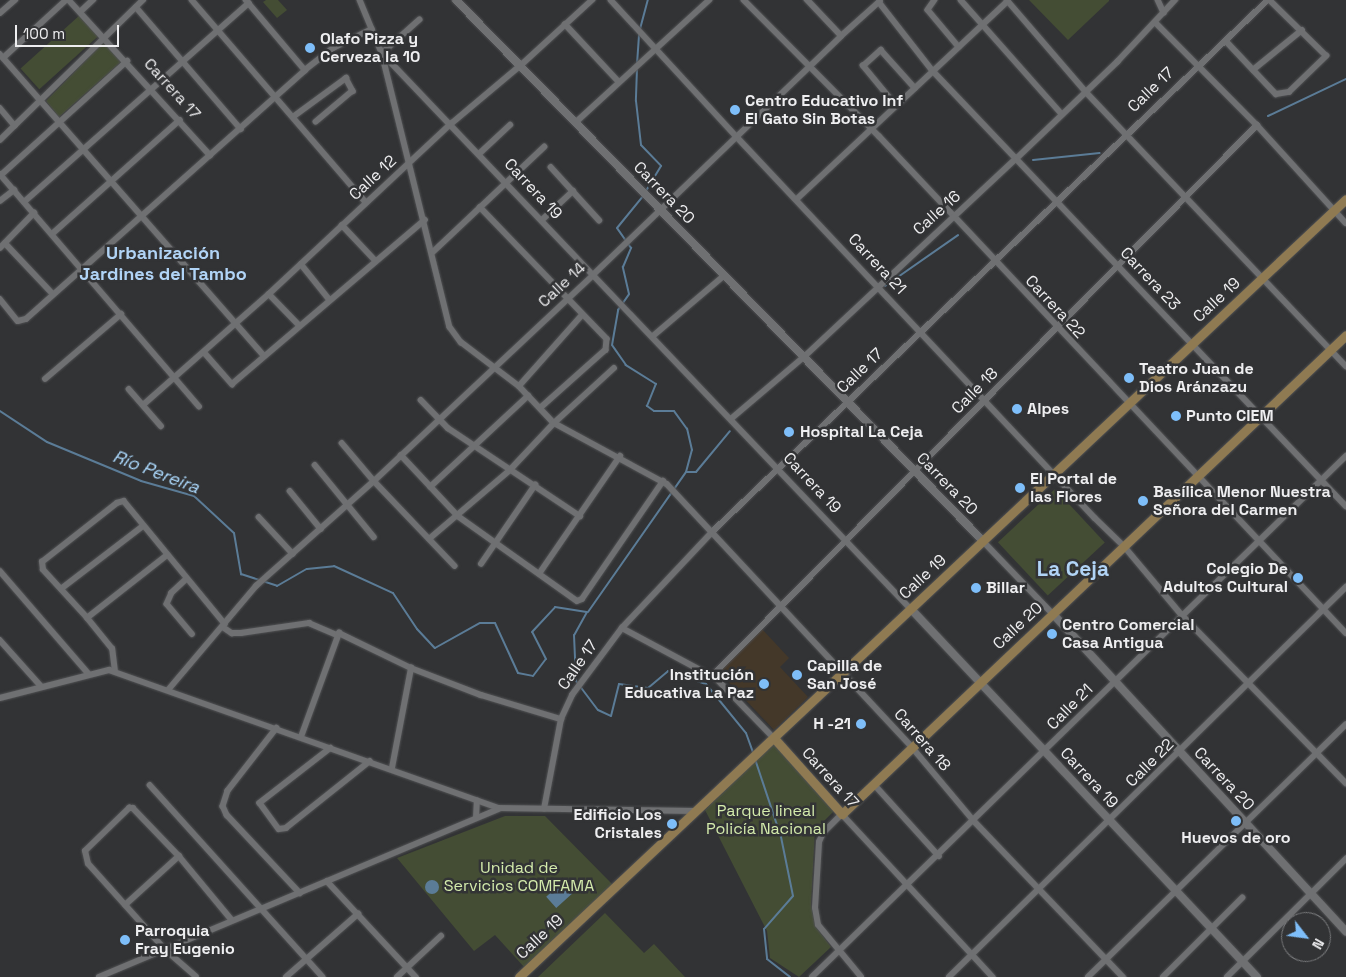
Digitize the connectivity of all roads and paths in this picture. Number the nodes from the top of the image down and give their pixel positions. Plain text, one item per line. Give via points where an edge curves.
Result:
1 (15, 0) edge
2 (68, 0) edge
3 (94, 0) edge
4 (143, 0) edge
5 (192, 0) edge
6 (360, 0) edge
7 (456, 0) edge
8 (592, 0) edge
9 (611, 0) edge
10 (709, 0) edge
11 (744, 0) edge
12 (807, 0) edge
13 (935, 0) edge
14 (960, 0) edge
15 (1008, 0) edge
16 (1158, 0) edge
17 (1175, 0) edge
18 (1268, 0) edge
19 (880, 1) edge
20 (248, 2) edge
21 (136, 7) junction
22 (80, 12) junction
23 (0, 13) edge
24 (1164, 13) junction
25 (419, 20) dead end
26 (1156, 22) junction
27 (565, 24) junction
28 (982, 25) junction
29 (372, 29) junction
30 (218, 30) junction
31 (1302, 30) junction
32 (838, 33) junction
33 (104, 37) junction
34 (1226, 41) junction
35 (959, 47) junction
36 (657, 49) junction
37 (382, 53) junction
38 (2, 56) edge
39 (184, 61) junction
40 (127, 62) junction
41 (1198, 64) junction
42 (809, 65) junction
43 (520, 66) junction
44 (305, 70) junction
45 (1253, 70) junction
46 (933, 71) junction
47 (619, 82) junction
48 (916, 88) junction
49 (152, 89) junction
50 (1086, 92) junction
51 (277, 97) junction
52 (41, 101) junction
53 (896, 106) junction
54 (0, 108) edge
55 (1062, 114) junction
56 (293, 117) junction
57 (180, 120) junction
58 (60, 122) junction
59 (316, 122) dead end
60 (452, 123) junction
61 (575, 123) junction
62 (510, 125) dead end
63 (1257, 125) junction
64 (15, 126) junction
65 (241, 129) junction
66 (871, 129) junction
67 (1126, 133) junction
68 (736, 136) junction
69 (0, 140) edge
70 (544, 147) dead end
71 (85, 150) junction
72 (480, 153) junction
73 (210, 155) junction
74 (1017, 158) junction
75 (411, 161) junction
76 (551, 167) dead end
77 (1, 174) edge
78 (112, 180) junction
79 (507, 181) junction
80 (14, 190) junction
81 (573, 191) junction
82 (1186, 197) junction
83 (796, 199) junction
84 (1346, 199) edge
85 (1057, 200) junction
86 (0, 202) edge
87 (24, 202) junction
88 (366, 202) junction
89 (480, 207) junction
90 (661, 210) junction
91 (1334, 210) junction
92 (34, 213) junction
93 (141, 217) junction
94 (952, 218) junction
95 (543, 219) junction
96 (425, 220) junction
97 (599, 220) dead end
98 (1346, 223) edge
99 (342, 225) junction
100 (52, 234) junction
101 (5, 243) junction
102 (0, 248) edge
103 (432, 252) junction
104 (375, 260) junction
105 (994, 262) junction
106 (301, 264) junction
107 (1118, 265) junction
108 (82, 269) junction
109 (593, 275) junction
110 (725, 276) junction
111 (1262, 278) junction
112 (879, 286) junction
113 (53, 294) junction
114 (269, 294) junction
115 (329, 298) junction
116 (568, 298) junction
117 (0, 299) edge
118 (121, 314) junction
119 (582, 315) junction
120 (236, 325) junction
121 (299, 326) junction
122 (1056, 328) junction
123 (921, 331) junction
124 (1346, 335) edge
125 (653, 336) junction
126 (1192, 344) junction
127 (1331, 350) junction
128 (204, 352) junction
129 (264, 356) junction
130 (804, 357) junction
131 (496, 366) junction
132 (1346, 366) edge
133 (614, 368) dead end
134 (175, 378) junction
135 (45, 379) dead end
136 (519, 386) junction
137 (129, 389) dead end
138 (528, 396) junction
139 (421, 400) dead end
140 (985, 400) junction
141 (848, 402) junction
142 (1128, 404) junction
143 (143, 405) junction
144 (199, 406) dead end
145 (541, 408) junction
146 (1261, 416) junction
147 (732, 418) junction
148 (438, 420) junction
149 (554, 423) junction
150 (161, 426) dead end
151 (342, 442) dead end
152 (474, 446) junction
153 (401, 455) junction
154 (620, 456) junction
155 (1346, 456) edge
156 (315, 465) dead end
157 (778, 468) junction
158 (510, 470) junction
159 (915, 471) junction
160 (1055, 473) junction
161 (1197, 477) junction
162 (1321, 480) junction
163 (374, 481) junction
164 (665, 482) junction
165 (535, 485) junction
166 (430, 487) junction
167 (290, 491) dead end
168 (347, 505) junction
169 (1346, 506) edge
170 (458, 516) junction
171 (580, 516) junction
172 (259, 517) dead end
173 (143, 526) junction
174 (321, 529) junction
175 (712, 532) junction
176 (374, 537) dead end
177 (429, 539) junction
178 (846, 540) junction
179 (983, 541) junction
180 (1258, 541) junction
181 (495, 544) junction
182 (1124, 546) junction
183 (293, 554) junction
184 (167, 555) junction
185 (481, 564) dead end
186 (455, 566) dead end
187 (0, 570) edge
188 (539, 574) junction
189 (188, 579) junction
190 (1346, 587) edge
191 (61, 589) junction
192 (781, 606) junction
193 (911, 608) junction
194 (1323, 610) junction
195 (1053, 614) junction
196 (1182, 615) junction
197 (87, 618) junction
198 (224, 625) junction
199 (622, 628) junction
200 (1346, 633) edge
201 (192, 634) dead end
202 (337, 636) junction
203 (0, 640) edge
204 (411, 668) junction
205 (115, 672) junction
206 (88, 673) junction
207 (843, 673) junction
208 (712, 676) junction
209 (1115, 681) junction
210 (980, 682) junction
211 (1250, 683) junction
212 (41, 686) junction
213 (169, 689) junction
214 (0, 698) edge
215 (561, 719) junction
216 (1346, 724) edge
217 (277, 728) junction
218 (301, 737) junction
219 (774, 738) junction
220 (912, 747) junction
221 (331, 748) junction
222 (1045, 751) junction
223 (1180, 752) junction
224 (1317, 752) junction
225 (370, 761) junction
226 (392, 768) junction
227 (1346, 783) edge
228 (874, 784) junction
229 (150, 785) dead end
230 (478, 801) junction
231 (498, 808) junction
232 (544, 809) junction
233 (695, 811) junction
234 (842, 814) junction
235 (476, 818) junction
236 (974, 821) junction
237 (1111, 821) junction
238 (1246, 822) junction
239 (179, 856) junction
240 (939, 856) junction
241 (1346, 859) edge
242 (327, 881) junction
243 (908, 886) junction
244 (1040, 889) junction
245 (1176, 891) junction
246 (300, 893) junction
247 (1311, 893) junction
248 (1242, 898) dead end
249 (125, 905) junction
250 (261, 911) junction
251 (358, 914) junction
252 (232, 920) junction
253 (1212, 929) junction
254 (1346, 931) edge
255 (441, 936) dead end
256 (165, 950) junction
257 (839, 952) junction
258 (972, 955) junction
259 (306, 959) junction
260 (1106, 959) junction
261 (1242, 962) junction
262 (407, 968) junction
263 (111, 975) edge
264 (813, 976) edge
265 (99, 977) edge
266 (196, 977) edge
267 (286, 977) edge
268 (323, 977) edge
269 (397, 977) edge
270 (416, 977) edge
271 (519, 977) edge
272 (861, 977) edge
273 (949, 977) edge
274 (993, 977) edge
275 (1088, 977) edge
276 (1123, 977) edge
277 (1163, 977) edge
278 (1227, 977) edge
279 (1257, 977) edge

1 - 23 street
2 - 22 street, Carrera 17
2 - 38 street
3 - 22 street
4 - 21 street
5 - 30 street
6 - 29 street, Carrera 19
7 - 43 main road, Carrera 20
8 - 27 street, Calle 12
9 - 36 street, Carrera 21
10 - 36 street
11 - 42 street, Carrera 22
12 - 32 street
13 - 35 street via 928,10
14 - 28 street
15 - 28 street
15 - 50 street
16 - 24 street
17 - 24 street, Calle 16
18 - 31 street
18 - 34 street, Calle 17
19 - 32 street, Calle 14
19 - 46 street, Carrera 23
20 - 30 street
20 - 44 street
21 - 33 street
21 - 39 street
22 - 33 street, Carrera 17
24 - 26 street, Calle 16
25 - 37 street
26 - 41 street
26 - 50 street, Calle 16
27 - 43 street, Calle 12
27 - 47 street
28 - 35 street
28 - 55 street
29 - 37 street, Carrera 19
29 - 44 street via 333,48
30 - 39 street
30 - 51 street
31 - 45 street
31 - 45 street via 1326,56 1289,92 1276,94
32 - 42 street, Calle 14
33 - 40 street, Carrera 17
33 - 52 street
34 - 41 street, Calle 17
34 - 45 street
35 - 46 street
36 - 47 street
36 - 68 street, Carrera 21
37 - 60 street, Carrera 19
37 - 75 street
38 - 52 street
39 - 49 street
39 - 65 street
40 - 49 street, Carrera 17
40 - 58 street
41 - 63 street
41 - 67 street, Calle 17
42 - 66 street, Carrera 22
42 - 68 street, Calle 14
43 - 60 street, Calle 12
43 - 61 main road, Carrera 20
44 - 51 street
46 - 48 street
46 - 74 street, Carrera 23
47 - 61 street
48 - 53 street
48 - 53 street via 881,50 863,66
49 - 57 street, Carrera 17
49 - 71 street
50 - 55 street, Calle 16
50 - 67 street
51 - 56 street
51 - 65 street
52 - 58 street
52 - 64 street
53 - 66 street
54 - 64 street
55 - 74 street, Calle 16
56 - 59 street via 346,78 353,91
56 - 88 street
57 - 73 street, Carrera 17
57 - 78 street
58 - 71 street
58 - 77 street
60 - 72 street, Carrera 19
60 - 75 street, Calle 12
61 - 90 main road, Carrera 20
62 - 72 street
63 - 82 street, Calle 18
63 - 91 street
64 - 69 street
65 - 73 street
66 - 83 street
66 - 94 street, Carrera 22
67 - 82 street
67 - 85 street, Calle 17
68 - 83 street, Carrera 21
68 - 90 street, Calle 14
70 - 79 street
71 - 78 street
71 - 87 street
72 - 79 street, Carrera 19
73 - 93 street
74 - 85 street, Carrera 23
74 - 94 street, Calle 16
75 - 88 street, Calle 12
75 - 96 street
76 - 81 street
77 - 80 street
78 - 93 street
78 - 100 street
79 - 89 street
79 - 95 street, Carrera 19
80 - 86 street
80 - 87 street
81 - 95 street
81 - 97 street
82 - 107 street, Calle 18
82 - 111 street
83 - 112 street, Carrera 21
84 - 91 main road, Calle 19
85 - 105 street, Calle 17
85 - 107 street, Carrera 23
87 - 92 street
88 - 99 street, Calle 12
89 - 103 street
89 - 116 street
90 - 109 street, Calle 14
90 - 110 main road, Carrera 20
91 - 98 street
91 - 111 main road, Calle 19
92 - 100 street
92 - 101 street
93 - 108 street
93 - 120 street
94 - 105 street, Carrera 22
94 - 112 street, Calle 16
95 - 109 street, Carrera 19
96 - 103 street
96 - 104 street
99 - 104 street
99 - 106 street, Calle 12
100 - 108 street
101 - 102 street
101 - 113 street
103 - 131 street via 450,327 461,342
104 - 115 street
105 - 122 street, Carrera 22
105 - 123 street, Calle 17
106 - 114 street, Calle 12
106 - 115 street
107 - 122 street, Calle 18
107 - 126 street, Carrera 23
108 - 113 street
108 - 118 street
109 - 116 street, Calle 14
109 - 125 street, Carrera 19
110 - 125 street
110 - 130 main road, Carrera 20
111 - 126 main road, Calle 19
111 - 127 street
112 - 123 street, Carrera 21
112 - 130 street, Calle 16
113 - 117 street via 22,322
114 - 120 street, Calle 12
114 - 121 street
115 - 121 street
116 - 119 street
116 - 131 street, Calle 14
118 - 134 street
118 - 135 street
119 - 136 street
119 - 145 street via 607,339 606,350
120 - 128 street, Calle 12
120 - 129 street
121 - 129 street
122 - 140 street, Calle 18
122 - 142 street, Carrera 22
123 - 140 street, Carrera 21
123 - 141 street, Calle 17
124 - 127 main road, Calle 20
125 - 147 street, Carrera 19
126 - 142 main road, Calle 19
126 - 146 street, Carrera 23
127 - 132 street
127 - 146 main road, Calle 20
128 - 129 street via 232,384
128 - 134 street, Calle 12
130 - 141 main road, Carrera 20
130 - 147 street, Calle 16
131 - 136 street
131 - 148 street, Calle 14
133 - 149 street
134 - 143 street, Calle 12
134 - 144 street
136 - 138 street
137 - 143 street
138 - 145 street
138 - 152 street
139 - 148 street
140 - 159 street, Calle 18
140 - 160 street, Carrera 21
141 - 157 street, Calle 17
141 - 159 main road, Carrera 20
142 - 160 main road, Calle 19
142 - 161 street, Carrera 22
143 - 150 street
145 - 149 street
146 - 161 main road, Calle 20
146 - 162 street, Carrera 23
147 - 157 street, Carrera 19
148 - 152 street
148 - 153 street, Calle 14
149 - 154 street, Carrera 18
149 - 158 street
151 - 163 street
152 - 158 street
152 - 166 street
153 - 163 street, Calle 14
153 - 166 street
154 - 164 street, Carrera 18
154 - 171 street
155 - 162 street, Calle 21
156 - 168 street
157 - 175 street, Calle 17
157 - 178 street, Carrera 19
158 - 165 street
158 - 170 street
159 - 178 street, Calle 18
159 - 179 main road, Carrera 20
160 - 179 main road, Calle 19
160 - 182 street, Carrera 21
161 - 180 street, Carrera 22
161 - 182 main road, Calle 20
162 - 169 street, Carrera 23
162 - 180 street, Calle 21
163 - 168 street, Calle 14
163 - 177 street
164 - 175 street, Carrera 18
164 - 188 street via 580,600 570,598
165 - 171 street
165 - 181 street
166 - 170 street
167 - 174 street
168 - 174 street, Calle 14
168 - 176 street
170 - 177 street
170 - 181 street
171 - 188 street
172 - 183 street
173 - 184 street
173 - 191 street
173 - 191 street via 130,504 120,502 53,550 42,565
174 - 183 street, Calle 14
175 - 192 street, Carrera 18
175 - 199 street, Calle 17
177 - 186 street
178 - 192 street, Calle 18
178 - 193 street, Carrera 19
179 - 193 main road, Calle 19
179 - 195 street, Carrera 20
180 - 194 street, Carrera 22
180 - 196 street, Calle 21
181 - 185 street
181 - 188 street
182 - 195 main road, Calle 20
182 - 196 street, Carrera 21
183 - 198 street, Calle 14 via 256,586
184 - 189 street
184 - 197 street
187 - 206 street
189 - 198 street
189 - 201 street via 172,593 167,604
190 - 194 street, Calle 22
191 - 197 street
192 - 207 street, Carrera 18
192 - 208 street, Calle 18
193 - 207 main road, Calle 19
193 - 210 main road, Carrera 19
194 - 200 street, Carrera 22
194 - 211 street, Calle 22
195 - 209 main road, Carrera 20
195 - 210 main road, Calle 20
196 - 209 street, Calle 21
196 - 211 street, Carrera 21
197 - 205 street via 112,649
198 - 202 street via 232,633 241,633 309,623
198 - 213 street, Calle 14
199 - 208 street, Carrera 17
199 - 215 street, Calle 17 via 584,675
202 - 204 street via 342,634
202 - 218 street
203 - 212 street
204 - 215 street via 494,700
204 - 226 street
205 - 206 street via 105,669
205 - 213 street
206 - 212 street
207 - 219 main road, Calle 19
207 - 220 street, Carrera 18
208 - 219 street, Carrera 17
209 - 222 street, Calle 21
209 - 223 main road, Carrera 20
210 - 220 main road, Calle 20
210 - 222 main road, Carrera 19
211 - 223 street, Calle 22
211 - 224 street, Carrera 21
212 - 214 street
213 - 217 street
215 - 232 street, Calle 17
216 - 224 street
217 - 218 street
217 - 246 street via 228,791 223,806 227,815
218 - 221 street
219 - 233 main road, Calle 19
219 - 234 main road, Carrera 17
220 - 228 main road, Calle 20
220 - 236 street, Carrera 18
221 - 225 street
221 - 225 street via 260,803 279,829 286,828
222 - 236 street, Calle 21
222 - 237 main road, Carrera 19
223 - 237 street, Calle 22
223 - 238 main road, Carrera 20
224 - 227 street, Carrera 21
224 - 238 street
225 - 226 street
226 - 230 street
228 - 234 main road, Calle 20
228 - 240 street
229 - 250 street
230 - 231 street
230 - 235 street
231 - 232 street
231 - 235 street
232 - 233 street
233 - 271 main road, Calle 19
234 - 243 street, Carrera 17
234 - 257 street via 823,833 819,842 814,908 818,925
235 - 242 street
236 - 240 street, Calle 21
236 - 244 street, Carrera 18
237 - 244 street, Calle 22
237 - 245 main road, Carrera 19
238 - 245 street
238 - 247 main road, Carrera 20
239 - 249 street
239 - 249 street via 136,810 129,808 85,851 88,864
239 - 252 street
240 - 243 street, Calle 21
241 - 247 street
242 - 246 street
242 - 251 street
243 - 257 street, Calle 21
243 - 258 street, Carrera 17
244 - 258 street, Calle 22
244 - 260 street, Carrera 18
245 - 253 main road, Carrera 19
245 - 260 street
246 - 250 street
247 - 254 main road, Carrera 20
247 - 261 street
248 - 253 street
249 - 256 street
250 - 252 street
250 - 259 street
251 - 259 street
251 - 262 street
252 - 256 street
253 - 261 main road, Carrera 19
253 - 277 street
255 - 262 street
256 - 263 street
256 - 266 street
257 - 264 street, Calle 21
257 - 272 street
258 - 273 street, Calle 22
258 - 274 street, Carrera 17
259 - 267 street
259 - 268 street
260 - 275 street
260 - 276 street, Carrera 18
261 - 278 street
261 - 279 main road, Carrera 19
262 - 269 street
262 - 270 street
263 - 265 street

